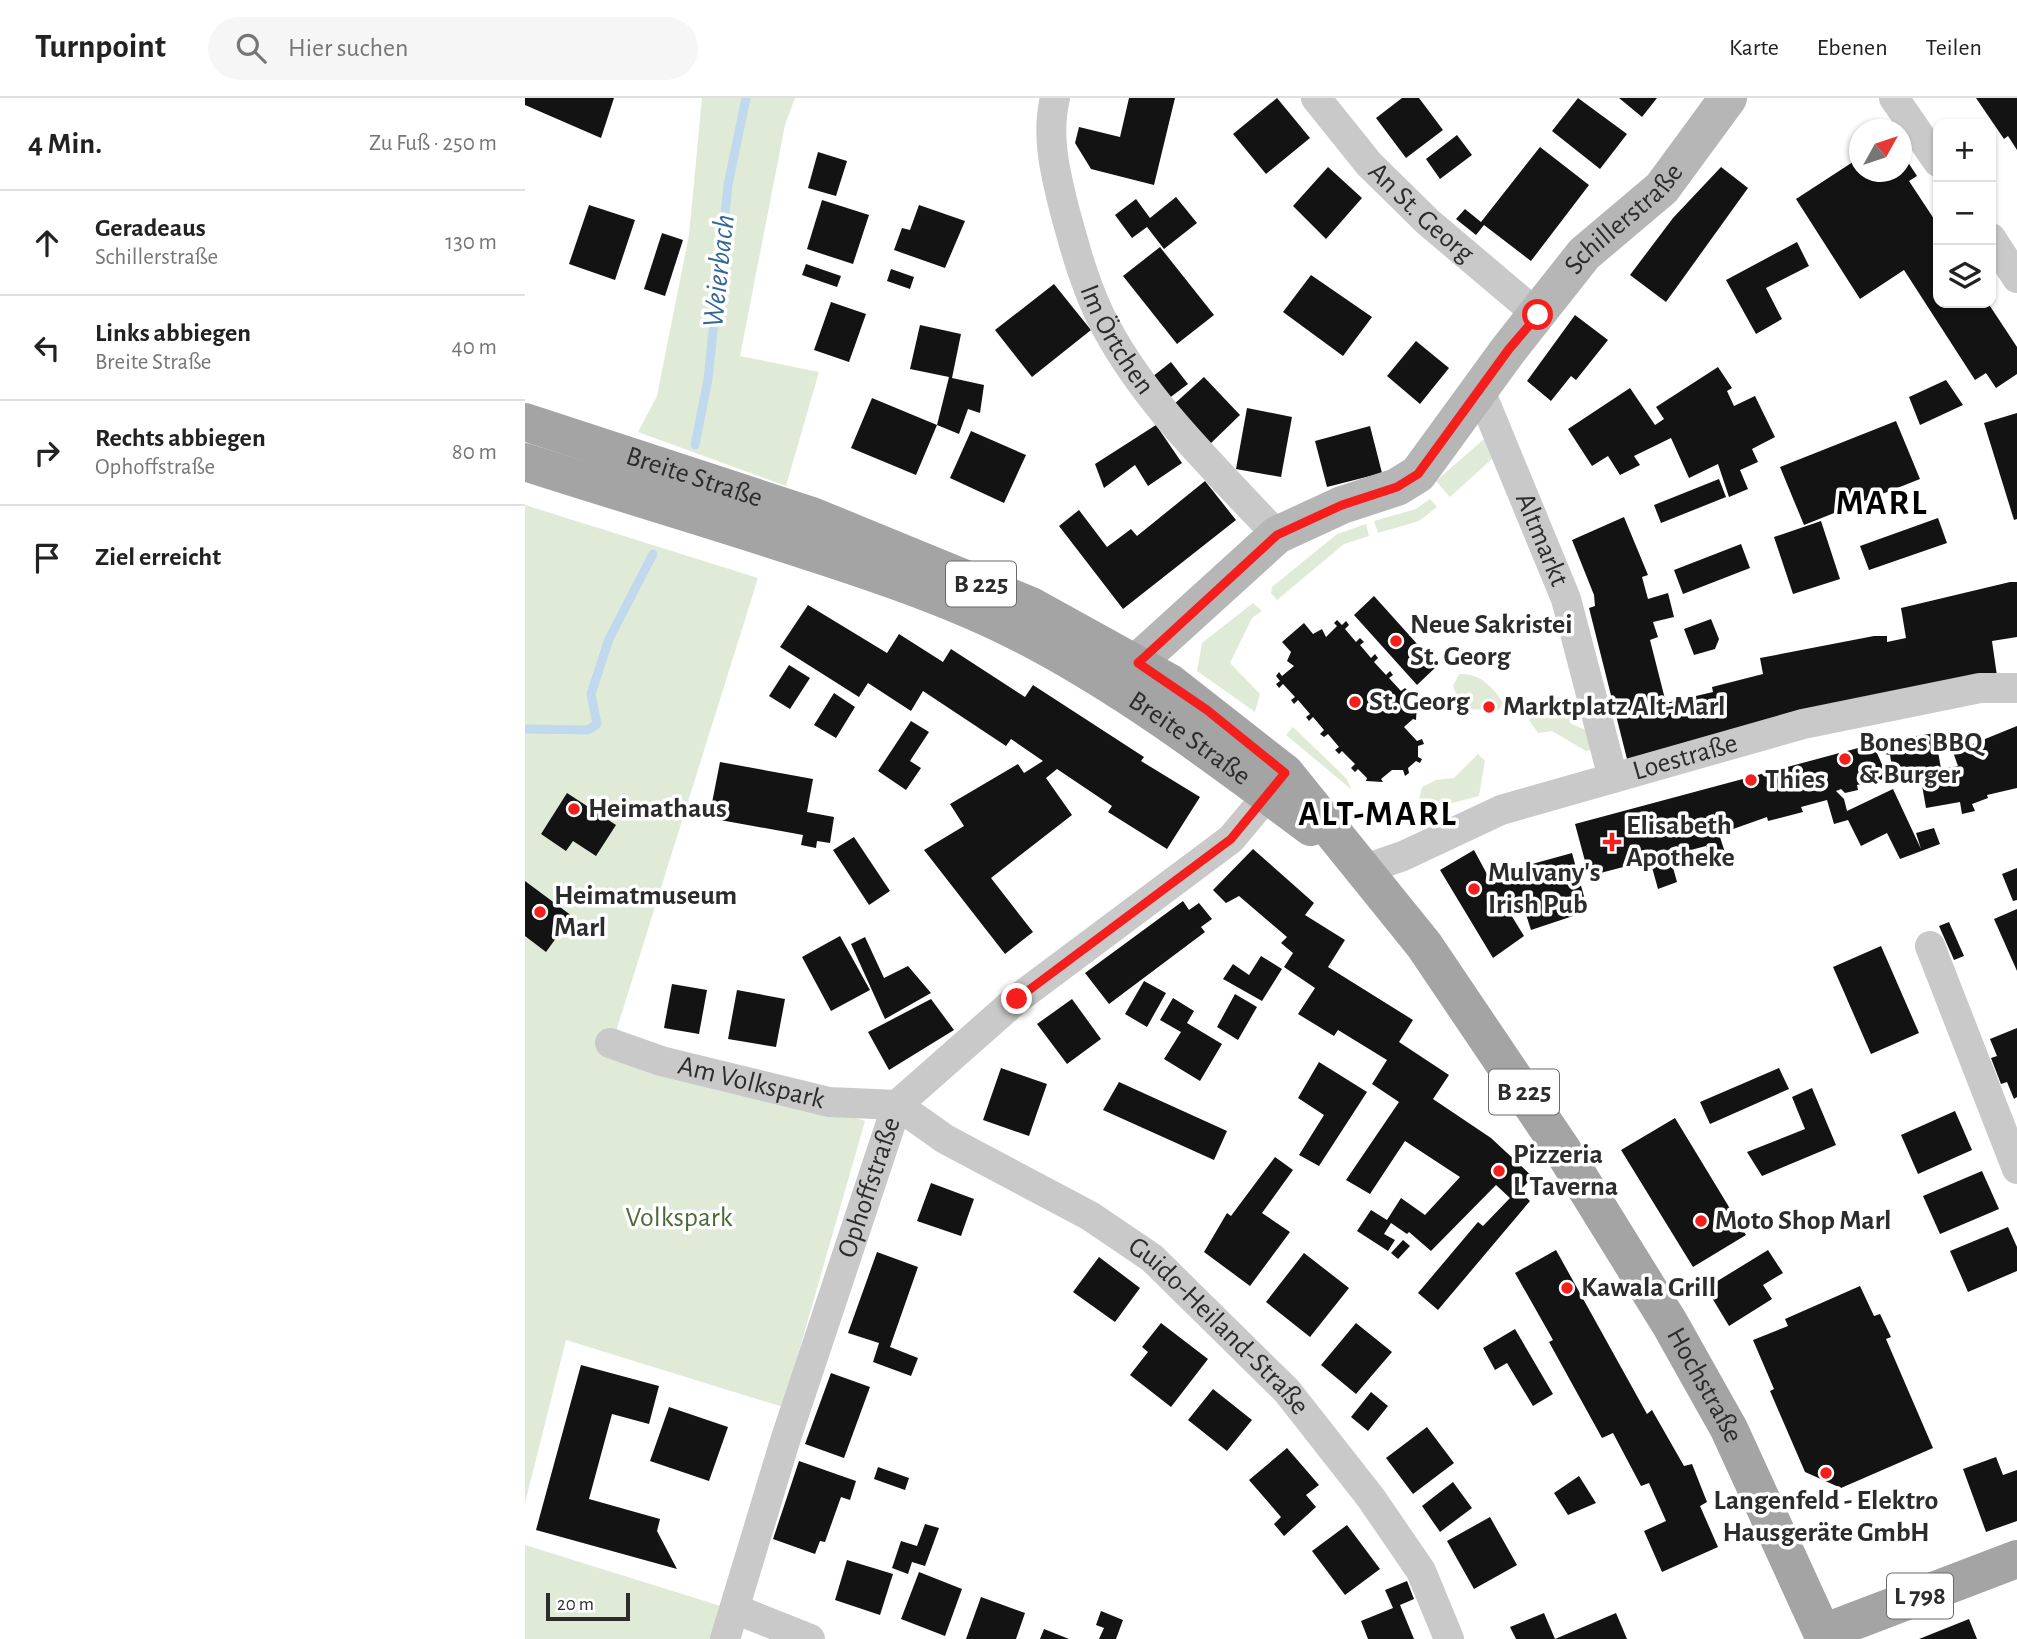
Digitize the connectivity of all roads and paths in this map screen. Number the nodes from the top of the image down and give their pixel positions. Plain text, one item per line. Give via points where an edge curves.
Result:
1 (1055, 98) edge
2 (1315, 98) edge
3 (1728, 98) edge
4 (1894, 98) edge
5 (1933, 155) edge
6 (1996, 245) edge
7 (2017, 278) edge
8 (1538, 315) junction
9 (1479, 388) junction
10 (525, 422) edge
11 (525, 463) edge
12 (1277, 535) junction
13 (1128, 676) junction
14 (2017, 688) edge
15 (1613, 778) junction
16 (1277, 784) junction
17 (1365, 869) junction
18 (1930, 946) dead end
19 (610, 1043) dead end
20 (897, 1105) junction
21 (2017, 1169) edge
22 (2017, 1559) edge
23 (735, 1609) junction
24 (1821, 1637) edge
25 (725, 1639) edge
26 (810, 1639) edge
27 (1449, 1639) edge

1 - 12 street, Im Örtchen via 1053,165 1075,248 1106,328 1156,405
2 - 8 street, An St. Georg via 1369,164 1428,222
3 - 8 street, Schillerstraße via 1662,188 1584,254
4 - 5 street
6 - 7 street
8 - 9 street, Schillerstraße
9 - 12 street, Schillerstraße via 1418,474 1397,487 1342,505
9 - 15 street, Altmarkt via 1566,599
10 - 13 main road, Breite Straße / B 225 via 812,516 910,554 1029,605
11 - 13 main road, Breite Straße / B 225 via 704,516 950,600
12 - 13 street, Schillerstraße
13 - 16 main road, Breite Straße / B 225 via 1207,710
14 - 15 street, Loestraße via 1980,688 1803,724
15 - 17 street, Loestraße via 1501,810
16 - 17 main road, Breite Straße / B 225
16 - 20 street, Ophoffstraße via 1231,839 1017,999
17 - 24 main road, Hochstraße / B 225 via 1424,944 1501,1057 1670,1324 1729,1429
18 - 21 street
19 - 20 street, Am Volkspark via 661,1062 829,1102
20 - 23 street, Ophoffstraße via 785,1441
20 - 27 street, Guido-Heiland-Straße via 945,1139 1090,1216 1152,1258 1208,1311 1287,1391 1371,1498 1421,1572
22 - 24 main road, L 798
23 - 25 street, Ophoffstraße
23 - 26 street

